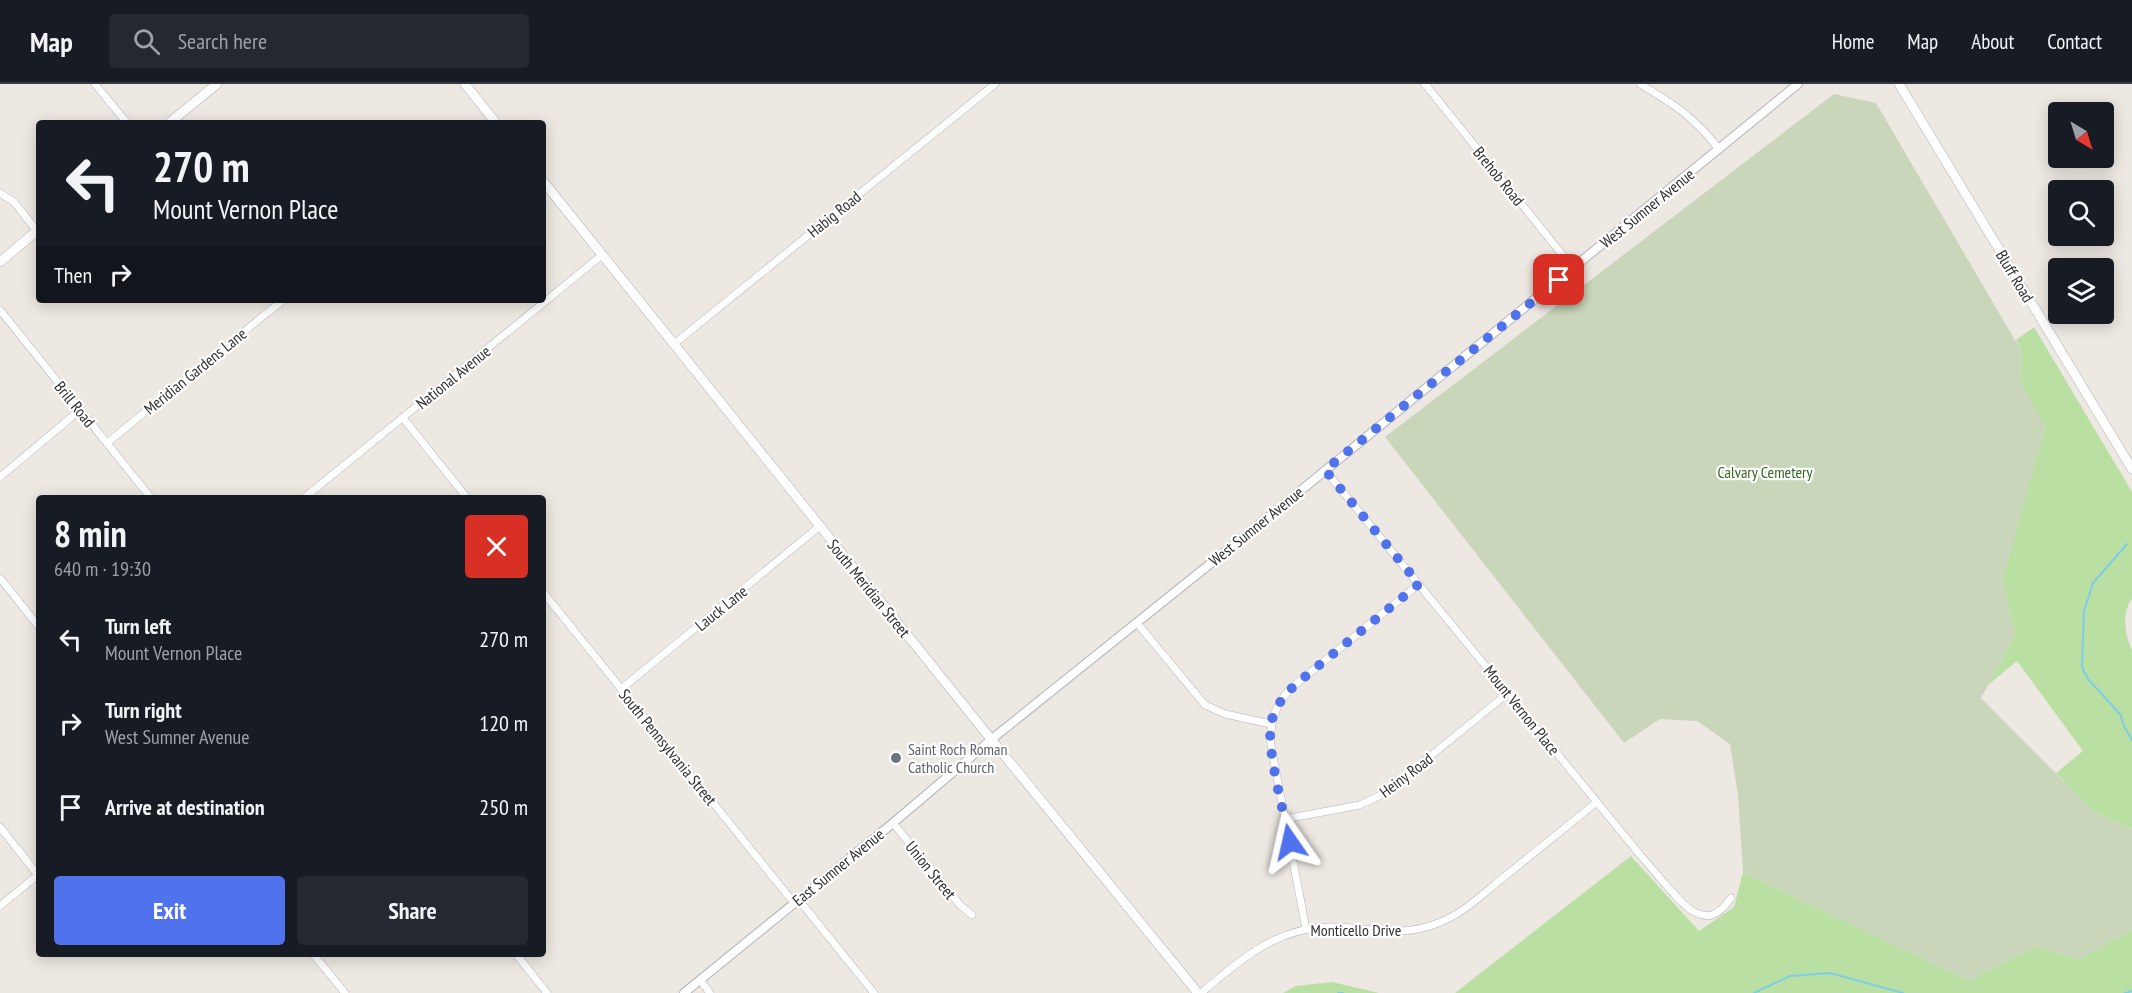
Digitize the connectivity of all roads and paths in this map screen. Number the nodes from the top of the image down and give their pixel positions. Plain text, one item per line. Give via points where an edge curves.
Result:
1 (95, 84) edge
2 (217, 84) edge
3 (465, 84) edge
4 (995, 84) edge
5 (1425, 84) edge
6 (1640, 84) edge
7 (1798, 84) edge
8 (1899, 84) edge
9 (125, 120) edge
10 (173, 120) edge
11 (494, 120) edge
12 (1719, 149) junction
13 (546, 185) edge
14 (0, 193) edge
15 (36, 228) edge
16 (36, 232) edge
17 (602, 255) junction
18 (0, 262) edge
19 (1573, 268) junction
20 (546, 301) edge
21 (279, 303) edge
22 (543, 303) edge
23 (0, 310) edge
24 (674, 344) junction
25 (80, 410) junction
26 (403, 418) junction
27 (106, 443) junction
28 (2132, 469) edge
29 (1325, 470) junction
30 (0, 477) edge
31 (149, 495) edge
32 (308, 495) edge
33 (465, 495) edge
34 (819, 526) junction
35 (0, 578) edge
36 (1419, 584) junction
37 (546, 596) edge
38 (36, 623) edge
39 (1137, 623) junction
40 (621, 689) junction
41 (1508, 693) junction
42 (1271, 724) junction
43 (992, 739) junction
44 (1596, 802) junction
45 (1285, 819) junction
46 (893, 823) junction
47 (0, 827) edge
48 (36, 872) edge
49 (36, 876) edge
50 (1731, 898) dead end
51 (796, 901) junction
52 (0, 906) edge
53 (972, 915) dead end
54 (1306, 929) junction
55 (315, 957) edge
56 (518, 957) edge
57 (700, 980) junction
58 (345, 993) edge
59 (547, 993) edge
60 (684, 993) edge
61 (710, 993) edge
62 (873, 993) edge
63 (1199, 993) edge

1 - 9 street
2 - 10 main road
3 - 11 main road
4 - 24 street, Habig Road
5 - 19 street, Brehob Road
6 - 12 street via 1688,114
7 - 12 street, West Sumner Avenue
8 - 28 main road, Bluff Road
12 - 19 street, West Sumner Avenue
13 - 17 main road, South Meridian Street
14 - 15 street via 14,202
16 - 18 main road
17 - 20 street, National Avenue
17 - 24 main road, South Meridian Street
19 - 29 street, West Sumner Avenue
21 - 27 street, Meridian Gardens Lane
22 - 26 street, National Avenue
23 - 25 street, Brill Road
24 - 34 main road, South Meridian Street
25 - 27 street, Brill Road
25 - 30 street
26 - 32 street, National Avenue
26 - 33 street
27 - 31 street, Brill Road
29 - 36 street, Mount Vernon Place
29 - 39 street, West Sumner Avenue
34 - 40 street, Lauck Lane
34 - 43 main road, South Meridian Street
35 - 38 street
36 - 41 street, Mount Vernon Place
36 - 42 street via 1290,689
37 - 40 street, South Pennsylvania Street
39 - 42 street via 1205,705
39 - 43 street, West Sumner Avenue
40 - 51 street, South Pennsylvania Street
41 - 44 street, Mount Vernon Place
41 - 45 street, Heiny Road via 1385,793 1360,805
42 - 45 street via 1271,746
43 - 46 street, East Sumner Avenue
43 - 63 main road, South Meridian Street
44 - 50 street, Mount Vernon Place via 1694,913 1714,915
44 - 54 street, Monticello Drive via 1471,904 1442,922 1394,932
45 - 54 street
46 - 51 street, East Sumner Avenue
46 - 53 street, Union Street
47 - 48 street
49 - 52 street
51 - 57 street, East Sumner Avenue
51 - 62 street, South Pennsylvania Street
54 - 63 street, Monticello Drive via 1258,947
55 - 58 street
56 - 59 street
57 - 60 street, East Sumner Avenue
57 - 61 street

